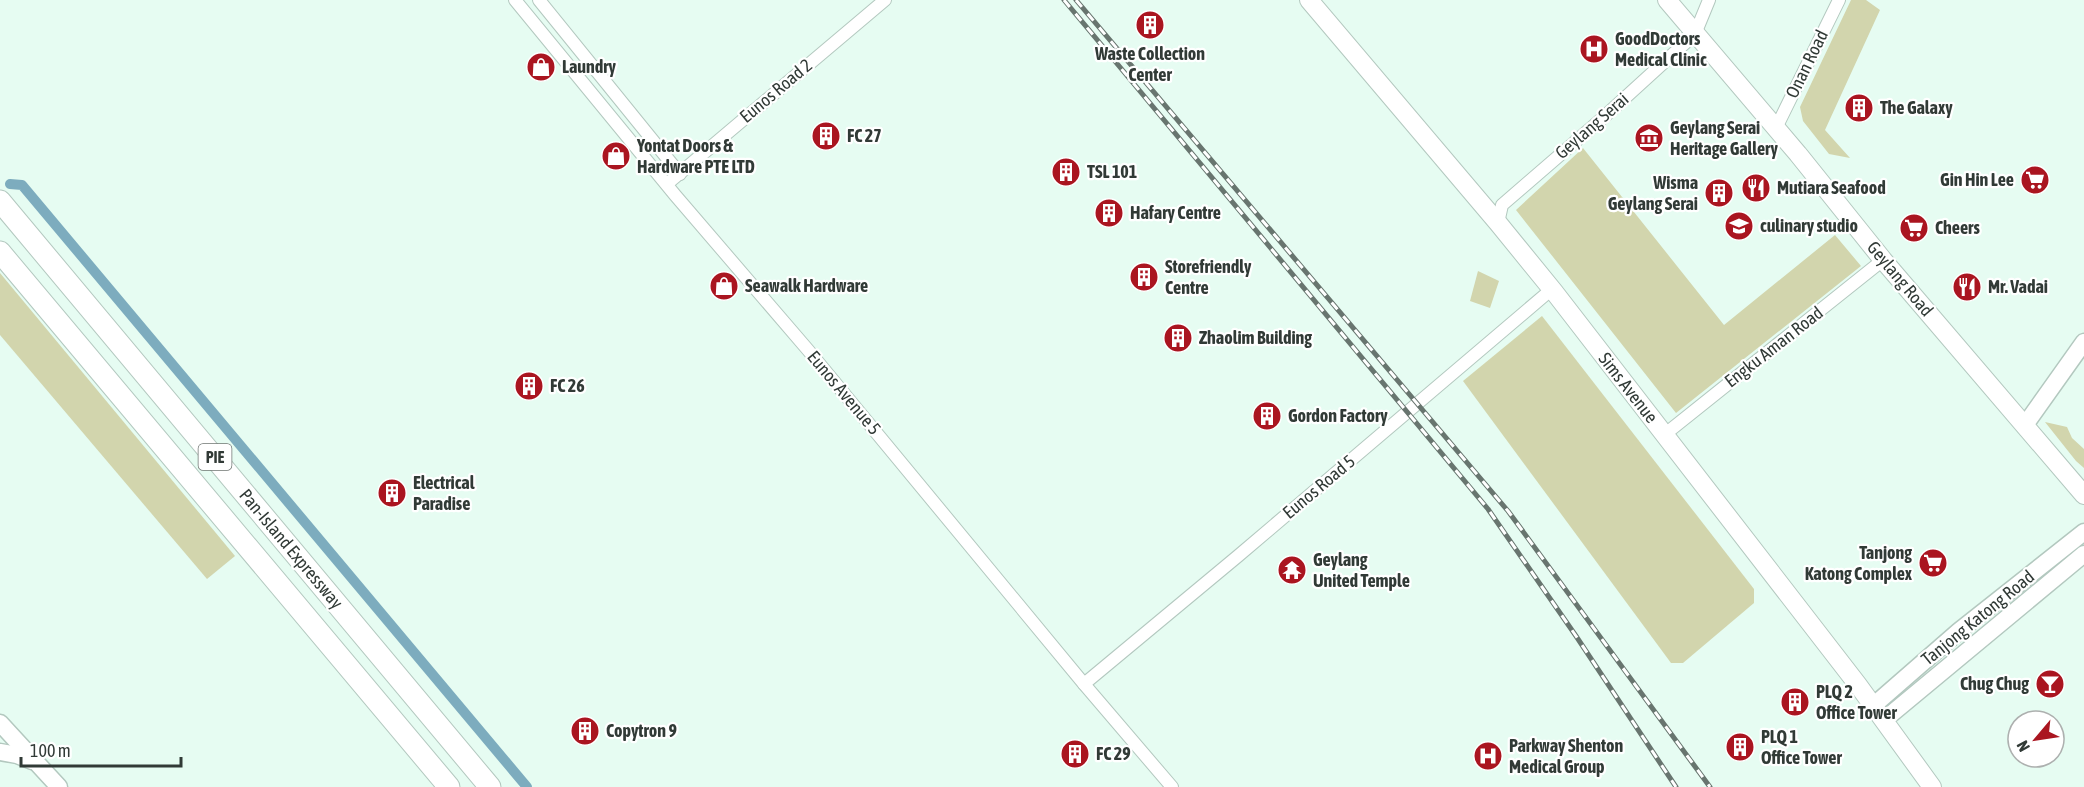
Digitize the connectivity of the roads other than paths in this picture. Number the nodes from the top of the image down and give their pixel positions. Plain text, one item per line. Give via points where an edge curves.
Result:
1 (515, 0) edge
2 (539, 0) edge
3 (885, 0) edge
4 (1309, 0) edge
5 (1667, 0) edge
6 (1709, 0) edge
7 (1839, 0) edge
8 (1695, 34) junction
9 (1776, 128) junction
10 (680, 174) junction
11 (667, 184) junction
12 (0, 201) edge
13 (1498, 223) junction
14 (0, 252) edge
15 (1883, 260) junction
16 (1552, 289) junction
17 (2084, 342) edge
18 (2025, 425) junction
19 (1664, 435) junction
20 (2075, 478) edge
21 (2084, 495) edge
22 (2084, 532) edge
23 (2084, 555) edge
24 (1084, 684) junction
25 (1879, 713) junction
26 (0, 725) edge
27 (0, 752) edge
28 (36, 763) junction
29 (58, 787) edge
30 (449, 787) edge
31 (490, 787) edge
32 (1172, 787) edge
33 (1932, 787) edge

1 - 11 street, Eunos Avenue 5
2 - 10 street
3 - 10 street, Eunos Road 2
4 - 13 main road, Sims Avenue
5 - 8 main road, Geylang Road
6 - 8 street
7 - 9 street, Onan Road
8 - 9 main road, Geylang Road
8 - 13 street, Geylang Serai via 1502,205
9 - 15 main road, Geylang Road
10 - 11 street, Eunos Road 2
11 - 24 street, Eunos Avenue 5
12 - 31 highway, Pan-Island Expressway / PIE
13 - 16 main road, Sims Avenue
14 - 30 highway, Pan-Island Expressway / PIE
15 - 18 main road, Geylang Road
15 - 19 street, Engku Aman Road
16 - 19 main road, Sims Avenue
16 - 24 street, Eunos Road 5
17 - 18 main road
18 - 20 main road, Geylang Road
19 - 25 main road, Sims Avenue
20 - 21 main road, Geylang Road
22 - 25 main road, Tanjong Katong Road via 1959,631
23 - 25 main road, Tanjong Katong Road
24 - 32 street, Eunos Avenue 5
25 - 33 main road, Sims Avenue
26 - 28 main road
27 - 28 main road
28 - 29 main road

